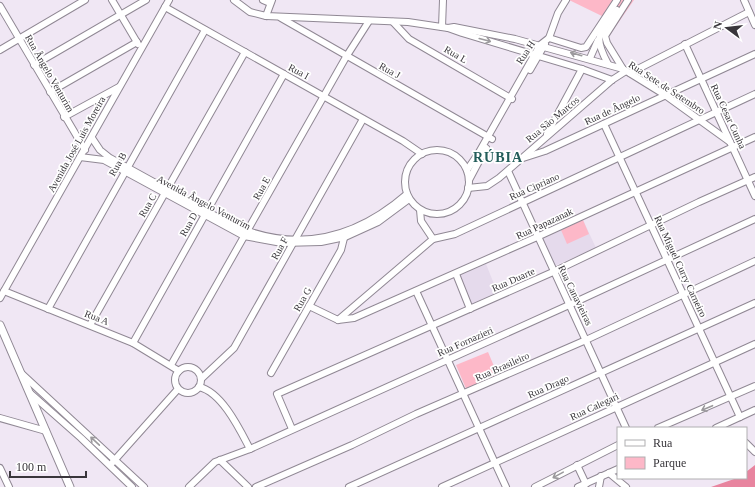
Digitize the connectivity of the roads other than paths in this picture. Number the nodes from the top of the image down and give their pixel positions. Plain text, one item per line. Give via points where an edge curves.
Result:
1 (85, 0) edge
2 (112, 0) edge
3 (146, 0) edge
4 (169, 0) edge
5 (234, 0) edge
6 (263, 0) edge
7 (442, 0) edge
8 (566, 0) edge
9 (617, 0) edge
10 (623, 0) edge
11 (628, 0) edge
12 (744, 0) edge
13 (271, 2) edge
14 (0, 6) edge
15 (165, 7) junction
16 (749, 12) junction
17 (121, 14) junction
18 (266, 16) junction
19 (280, 18) junction
20 (369, 21) junction
21 (393, 22) junction
22 (755, 25) edge
23 (445, 27) junction
24 (205, 30) junction
25 (599, 38) junction
26 (19, 39) junction
27 (137, 42) junction
28 (545, 43) junction
29 (685, 44) junction
30 (141, 49) junction
31 (0, 50) edge
32 (245, 52) junction
33 (614, 53) junction
34 (755, 54) edge
35 (537, 55) junction
36 (604, 56) junction
37 (346, 57) junction
38 (590, 57) junction
39 (608, 64) junction
40 (34, 65) junction
41 (582, 69) junction
42 (626, 71) junction
43 (284, 74) junction
44 (701, 79) junction
45 (612, 80) junction
46 (120, 87) junction
47 (50, 92) junction
48 (755, 94) edge
49 (324, 96) junction
50 (665, 96) junction
51 (512, 99) junction
52 (716, 113) junction
53 (64, 117) junction
54 (363, 119) junction
55 (700, 120) junction
56 (604, 124) junction
57 (546, 137) junction
58 (755, 137) edge
59 (92, 138) junction
60 (490, 138) junction
61 (731, 144) junction
62 (85, 150) junction
63 (422, 154) junction
64 (80, 157) junction
65 (620, 158) junction
66 (520, 159) junction
67 (125, 169) junction
68 (467, 170) junction
69 (508, 171) junction
70 (755, 177) edge
71 (469, 180) junction
72 (748, 180) junction
73 (468, 188) junction
74 (166, 191) junction
75 (635, 191) junction
76 (755, 196) edge
77 (408, 197) junction
78 (522, 202) junction
79 (420, 210) junction
80 (205, 214) junction
81 (755, 219) edge
82 (651, 224) junction
83 (246, 234) junction
84 (345, 234) junction
85 (537, 238) junction
86 (433, 239) junction
87 (294, 242) junction
88 (667, 259) junction
89 (755, 261) edge
90 (553, 272) junction
91 (456, 274) junction
92 (4, 291) junction
93 (416, 291) junction
94 (683, 294) junction
95 (0, 298) edge
96 (755, 303) edge
97 (569, 305) junction
98 (309, 306) junction
99 (48, 309) junction
100 (470, 309) junction
101 (338, 320) junction
102 (0, 325) edge
103 (90, 325) junction
104 (432, 326) junction
105 (699, 328) junction
106 (586, 340) junction
107 (133, 343) junction
108 (755, 344) edge
109 (448, 360) junction
110 (715, 363) junction
111 (171, 365) junction
112 (179, 371) junction
113 (271, 373) dead end
114 (602, 373) junction
115 (21, 374) junction
116 (201, 379) junction
117 (755, 386) edge
118 (199, 387) junction
119 (178, 389) junction
120 (30, 393) junction
121 (462, 394) junction
122 (731, 398) junction
123 (617, 407) junction
124 (755, 410) edge
125 (740, 417) junction
126 (0, 418) edge
127 (728, 426) edge
128 (626, 427) edge
129 (660, 427) edge
130 (478, 428) junction
131 (292, 430) junction
132 (46, 431) junction
133 (747, 444) edge
134 (617, 445) edge
135 (250, 449) junction
136 (755, 452) edge
137 (114, 460) junction
138 (220, 460) junction
139 (495, 463) junction
140 (109, 465) junction
141 (577, 465) junction
142 (0, 468) edge
143 (617, 469) edge
144 (609, 473) junction
145 (601, 476) junction
146 (586, 484) junction
147 (68, 486) edge
148 (9, 487) edge
149 (132, 487) edge
150 (144, 487) edge
151 (189, 487) edge
152 (248, 487) edge
153 (256, 487) edge
154 (349, 487) edge
155 (442, 487) edge
156 (506, 487) edge
157 (535, 487) edge
158 (578, 487) edge
159 (599, 487) edge
160 (626, 487) edge

1 - 26 street
2 - 17 street
3 - 17 street
4 - 15 street, Avenida José Luis Moreira
5 - 18 street, Rua Sete de Setembro via 250,12
6 - 13 street
7 - 23 street
8 - 28 street, Rua H
9 - 28 street via 586,47
10 - 25 street
11 - 33 street via 605,36
12 - 16 street
13 - 18 street
14 - 26 street, Rua Ângelo Venturim
15 - 24 street, Rua I
15 - 30 street, Avenida José Luis Moreira
16 - 22 street
16 - 29 street, Rua São Marcos
17 - 27 street
17 - 40 street
18 - 19 street, Rua Sete de Setembro
19 - 20 street, Rua Sete de Setembro
19 - 37 street, Rua J
20 - 21 street, Rua Sete de Setembro
20 - 37 street, Rua E
21 - 23 street, Rua Sete de Setembro
21 - 51 street, Rua L via 409,39
23 - 28 street, Rua Sete de Setembro
23 -> 35 street, Rua Sete de Setembro
24 - 32 street, Rua I
24 - 67 street, Rua B
25 - 36 street via 599,46
25 - 38 street
26 - 31 street
26 - 40 street, Rua Ângelo Venturim
27 - 30 street
27 - 47 street
28 - 35 street, Rua H
38 -> 28 street, Rua Sete de Setembro
29 - 42 street, Rua São Marcos
29 - 44 street, Rua Cesar Cunha
30 - 46 street, Avenida José Luis Moreira
32 - 43 street, Rua I
32 - 74 street, Rua C
33 - 36 street
33 - 42 street
34 - 44 street, Rua de Ângelo
35 - 41 street, Rua Sete de Setembro
35 - 51 street, Rua H
36 - 38 street
36 - 39 street
37 - 49 street, Rua E
37 - 60 street, Rua J
38 - 39 street, Rua Sete de Setembro
39 - 42 street, Rua Sete de Setembro
40 - 47 street, Rua Ângelo Venturim
41 - 45 street, Rua Sete de Setembro
41 - 57 street
42 - 45 street, Rua São Marcos
42 - 50 street, Rua Sete de Setembro
43 - 49 street, Rua I
43 - 80 street, Rua D
44 - 50 street, Rua de Ângelo
44 - 52 street, Rua Cesar Cunha
45 - 57 street, Rua São Marcos
46 - 53 street
46 - 59 street, Avenida José Luis Moreira
47 - 53 street, Rua Ângelo Venturim
48 - 52 street, Rua Cipriano
49 - 54 street, Rua I
49 - 83 street, Rua E
50 - 55 street, Rua Sete de Setembro
50 - 56 street, Rua de Ângelo
51 - 60 street, Rua H
52 - 55 street, Rua Cipriano
52 - 61 street, Rua Cesar Cunha
53 - 62 street, Rua Ângelo Venturim
54 - 63 street, Rua I
54 - 87 street, Rua F
55 - 61 street, Rua Sete de Setembro
55 - 65 street, Rua Cipriano
56 - 65 street, Rua Miguel Curry Carneiro
56 - 66 street, Rua de Ângelo via 545,151
57 - 66 street, Rua São Marcos
58 - 61 street, Rua Papazanak
59 - 62 street, Avenida José Luis Moreira
59 - 67 street, Avenida Ângelo Venturim via 105,155
60 - 68 street, Rua H
60 - 71 street, Rua H
61 - 72 street, Rua Cesar Cunha
61 - 75 street, Rua Papazanak
62 - 64 street, Avenida José Luis Moreira
63 - 68 street via 438,150 448,152 456,156
63 - 77 street via 408,168 405,185
64 - 67 street, Avenida Ângelo Venturim via 104,160
64 - 92 street, Avenida José Luis Moreira
65 - 75 street, Rua Miguel Curry Carneiro
65 - 78 street, Rua Cipriano
66 - 69 street, Rua São Marcos
67 - 74 street, Avenida Ângelo Venturim
67 - 99 street, Rua B
68 - 71 street
69 - 73 street, Rua São Marcos via 487,186
69 - 78 street, Rua Canavieiras
70 - 72 street, Rua Duarte
71 - 73 street
72 - 76 street, Rua Cesar Cunha
72 - 82 street, Rua Duarte
73 - 79 street via 462,203 447,213 429,214
74 - 80 street, Avenida Ângelo Venturim
74 - 103 street, Rua C
75 - 82 street, Rua Miguel Curry Carneiro
75 - 85 street, Rua Papazanak
77 - 79 street
77 - 84 street, Avenida Ângelo Venturim via 378,222
78 - 85 street, Rua Canavieiras
78 - 86 street, Rua Cipriano via 455,234
79 - 86 street via 421,221
80 - 83 street, Avenida Ângelo Venturim
80 - 107 street, Rua D
81 - 88 street, Rua Fornazieri
82 - 88 street, Rua Miguel Curry Carneiro
82 - 90 street, Rua Duarte
83 - 87 street, Avenida Ângelo Venturim
83 - 111 street, Rua E
84 - 87 street, Avenida Ângelo Venturim via 321,242
84 - 98 street, Rua G via 341,250
85 - 90 street, Rua Canavieiras
85 - 91 street, Rua Papazanak
86 - 101 street, Rua Cipriano
87 - 116 street, Rua F via 234,348
88 - 94 street, Rua Miguel Curry Carneiro
88 - 97 street, Rua Fornazieri
89 - 94 street, Rua Brasileiro
90 - 97 street, Rua Canavieiras
90 - 100 street, Rua Duarte
91 - 93 street, Rua Papazanak
91 - 100 street
92 - 95 street, Avenida José Luis Moreira
92 - 99 street, Rua A
93 - 101 street, Rua Papazanak via 354,318
93 - 104 street
94 - 105 street, Rua Miguel Curry Carneiro
94 - 106 street, Rua Brasileiro
96 - 105 street, Rua Drago
97 - 106 street, Rua Canavieiras
97 - 109 street, Rua Fornazieri
98 - 101 street
98 - 113 street, Rua G
99 - 103 street, Rua A
100 - 104 street, Rua Duarte
102 - 115 main road
103 - 107 street, Rua A
104 - 109 street
104 - 131 street, Rua Duarte via 277,394
105 - 110 street, Rua Miguel Curry Carneiro
105 - 114 street, Rua Drago
106 - 114 street, Rua Canavieiras
106 - 121 street, Rua Brasileiro
107 - 111 street, Rua A
108 - 110 street, Rua Calegari
109 - 121 street
109 - 131 street, Rua Fornazieri
110 - 122 street, Rua Miguel Curry Carneiro
110 - 123 street, Rua Calegari
111 - 112 street, Rua A
112 - 116 street via 186,367 194,368
112 - 119 street via 175,378
114 - 123 street, Rua Canavieiras
114 - 130 street, Rua Drago
115 - 120 main road
137 -> 115 street
116 - 118 street
117 - 122 street
118 - 119 street via 188,393
118 - 135 street via 213,394 232,417
119 - 137 street
120 - 132 main road
120 - 140 street
121 - 130 street
121 - 153 street, Rua Brasileiro
122 - 125 street, Rua Miguel Curry Carneiro
122 -> 129 street
123 - 128 street, Rua Canavieiras
123 - 139 street, Rua Calegari
124 - 125 street
125 - 127 street
126 - 132 street
130 - 139 street
130 - 154 street, Rua Drago
131 - 135 street, Rua Fornazieri
132 - 147 main road
133 - 136 street
134 - 141 street
135 - 138 street, Rua Fornazieri
137 - 140 street
137 - 150 street
138 - 151 street, Rua Fornazieri via 210,466
138 - 152 street
139 - 155 street, Rua Calegari
139 - 156 street
140 - 149 street
141 - 146 street
141 -> 157 street
142 - 148 street
143 - 144 street
144 - 145 street
144 - 160 street
145 - 146 street
145 - 159 street
146 - 158 street

